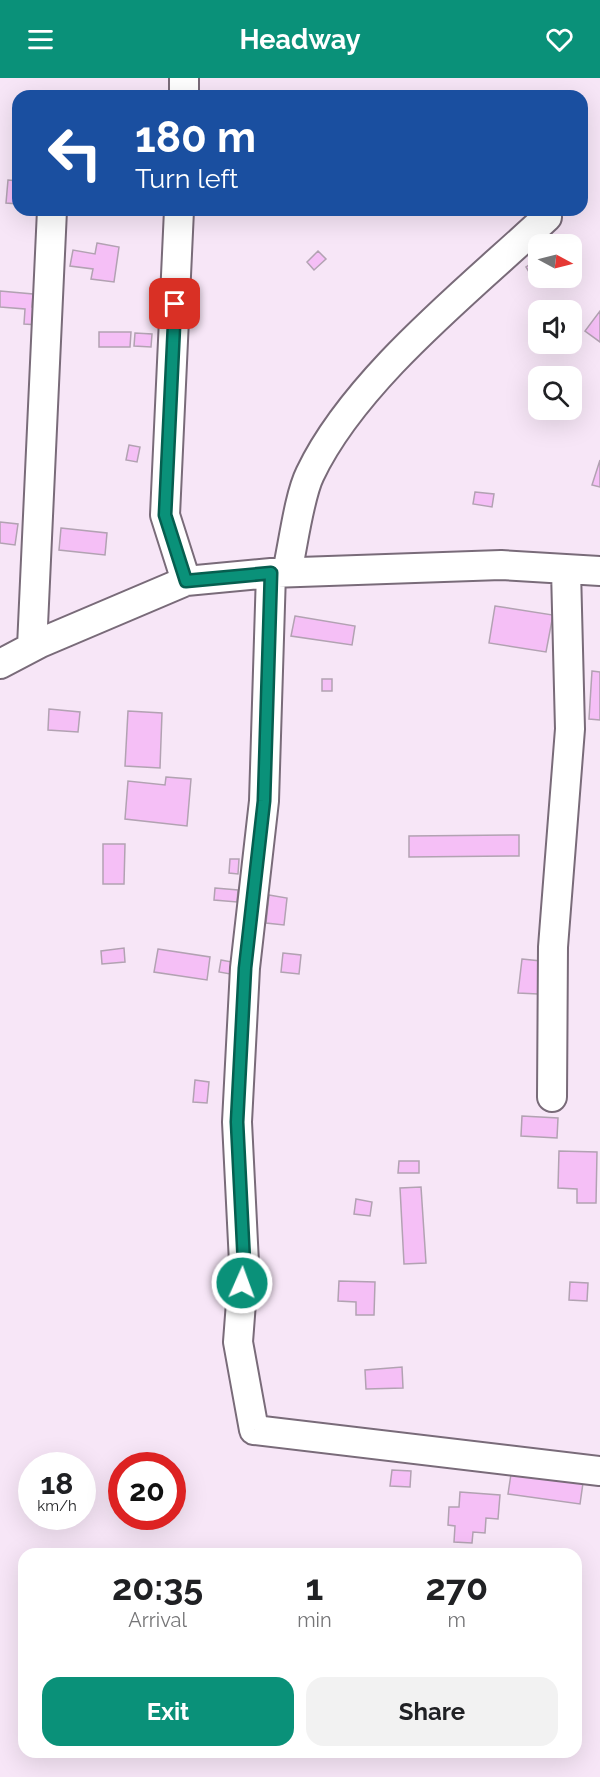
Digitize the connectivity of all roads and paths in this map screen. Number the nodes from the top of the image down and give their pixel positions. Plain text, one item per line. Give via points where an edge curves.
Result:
1 (52, 216) edge
2 (179, 216) edge
3 (547, 217) dead end
4 (566, 570) junction
5 (600, 571) edge
6 (279, 572) junction
7 (186, 581) junction
8 (32, 647) junction
9 (0, 664) edge
10 (552, 1097) dead end
11 (600, 1471) edge

1 - 8 street
2 - 7 street via 165,515
3 - 6 street via 398,356 344,419 309,476
4 - 5 street
4 - 6 street via 501,565
4 - 10 street via 570,729 553,947
6 - 7 street
6 - 11 street via 264,801 245,968 237,1122 244,1263 238,1342 254,1430
7 - 8 street
8 - 9 street

